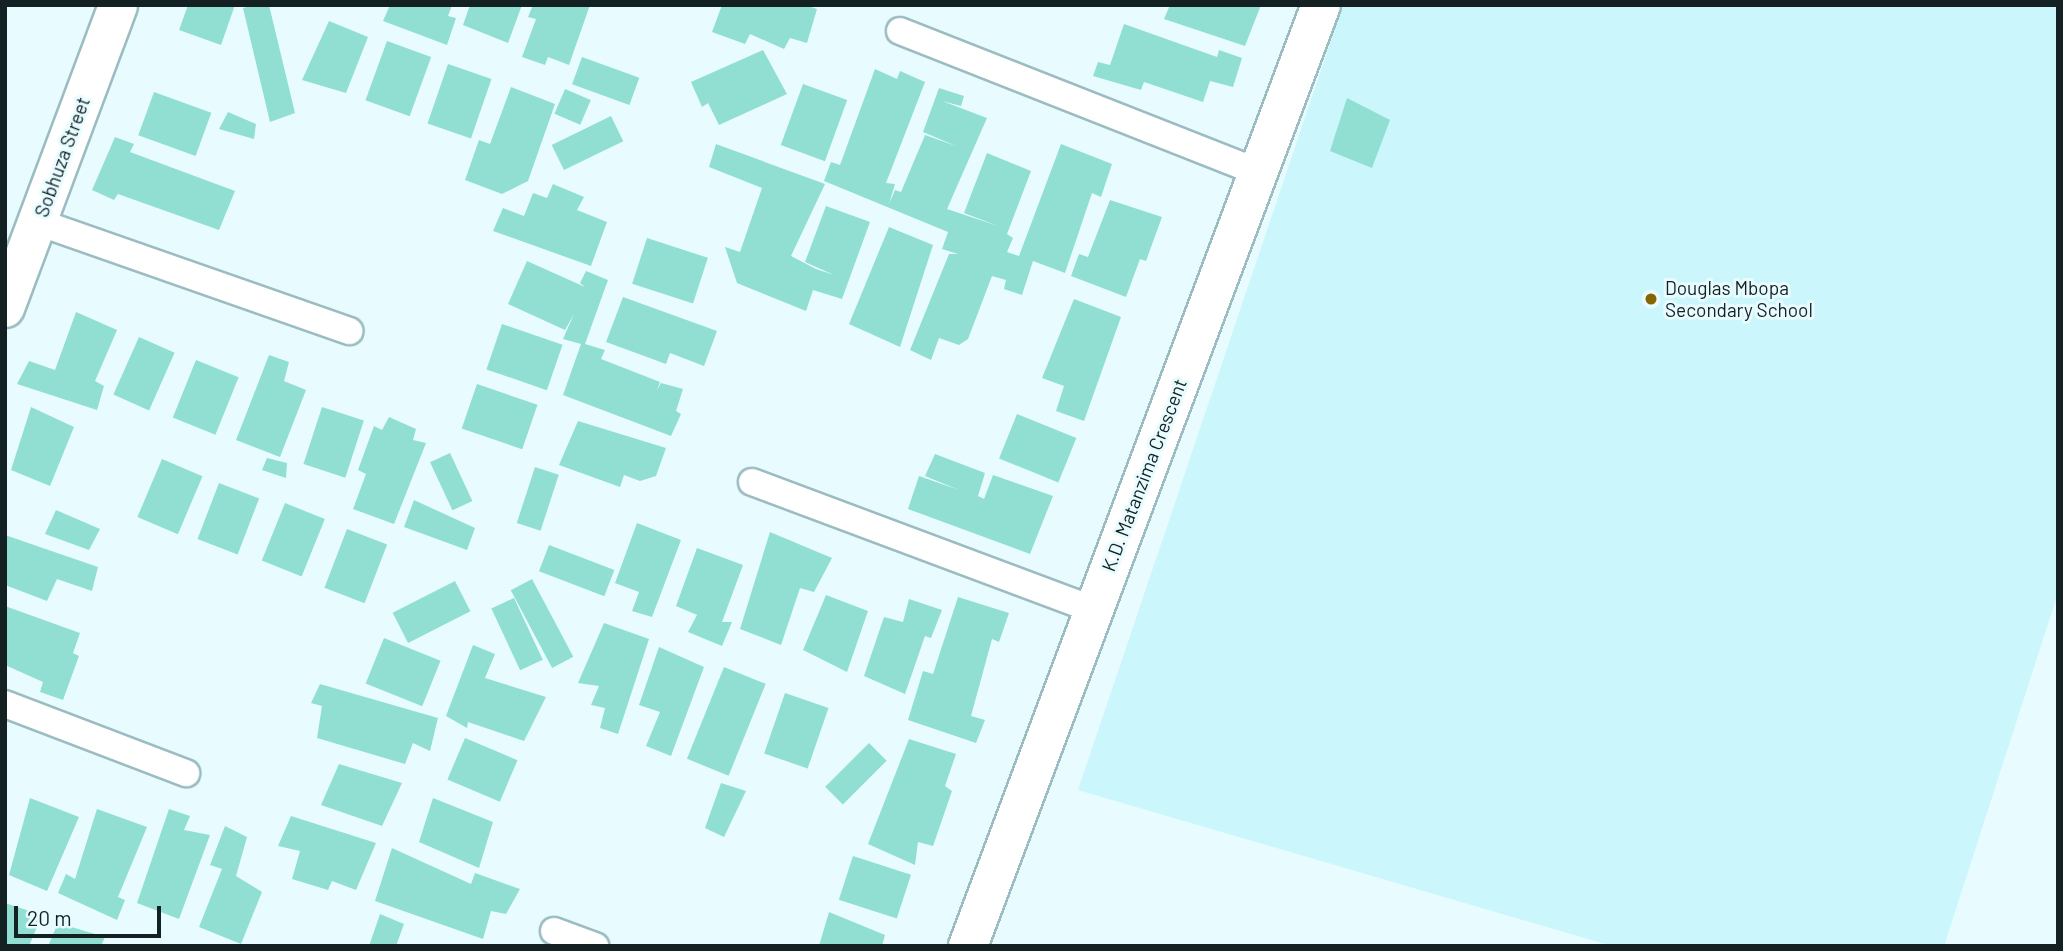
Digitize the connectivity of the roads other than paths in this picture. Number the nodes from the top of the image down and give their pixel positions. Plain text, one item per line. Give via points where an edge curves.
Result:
1 (118, 5) edge
2 (1321, 5) edge
3 (900, 31) dead end
4 (1258, 172) junction
5 (38, 222) junction
6 (5, 308) edge
7 (349, 331) dead end
8 (752, 482) dead end
9 (1094, 610) junction
10 (5, 704) edge
11 (186, 773) dead end
12 (555, 931) dead end
13 (595, 946) edge
14 (968, 946) edge

1 - 5 street, Sobhuza Street
2 - 4 street, K.D. Matanzima Crescent
3 - 4 lane
4 - 9 street, K.D. Matanzima Crescent
5 - 6 street, Sobhuza Street
5 - 7 lane
8 - 9 lane
9 - 14 street, K.D. Matanzima Crescent
10 - 11 lane
12 - 13 lane

